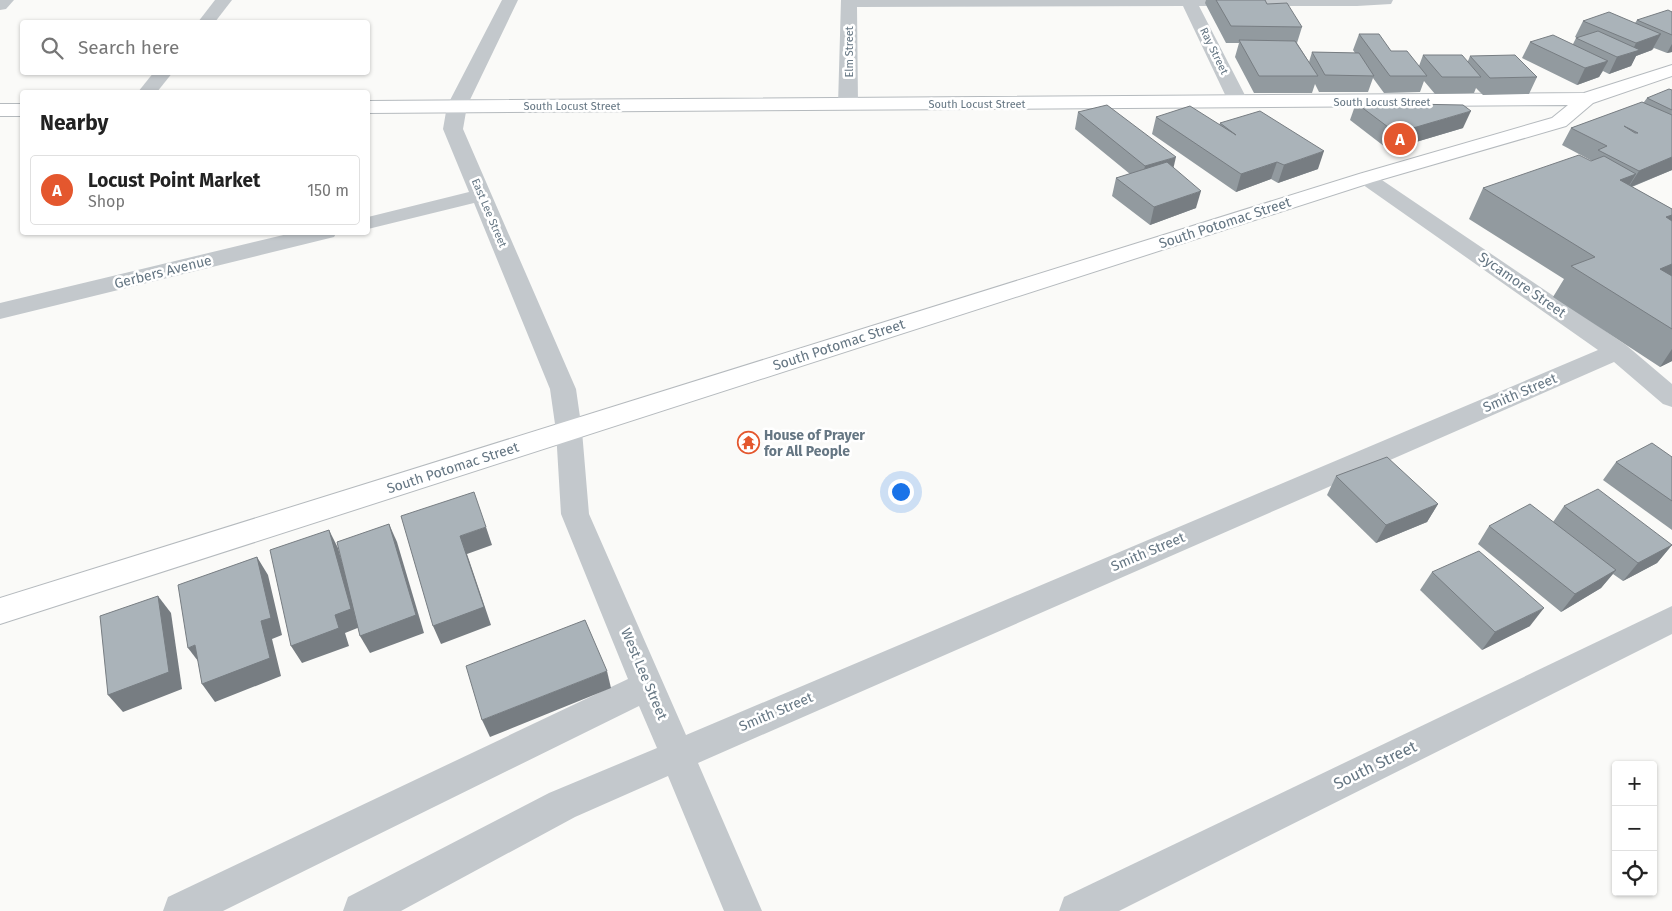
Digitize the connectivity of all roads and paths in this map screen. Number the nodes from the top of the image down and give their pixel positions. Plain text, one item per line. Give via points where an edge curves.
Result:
1 (6, 0) edge
2 (224, 0) edge
3 (510, 0) edge
4 (1385, 0) edge
5 (849, 1) edge
6 (1017, 1) edge
7 (1189, 1) edge
8 (1356, 1) edge
9 (0, 5) edge
10 (208, 20) edge
11 (1672, 70) edge
12 (161, 75) edge
13 (149, 90) edge
14 (1586, 99) junction
15 (1469, 101) junction
16 (1239, 102) junction
17 (848, 105) junction
18 (457, 106) junction
19 (370, 107) edge
20 (0, 110) edge
21 (20, 110) edge
22 (1498, 128) junction
23 (1366, 178) junction
24 (481, 195) junction
25 (370, 222) edge
26 (314, 235) edge
27 (0, 311) edge
28 (1617, 351) junction
29 (1672, 398) edge
30 (569, 431) junction
31 (0, 611) edge
32 (1672, 619) edge
33 (649, 686) junction
34 (678, 754) junction
35 (182, 911) edge
36 (362, 911) edge
37 (743, 911) edge
38 (1078, 911) edge

1 - 9 street
2 - 10 street
3 - 18 street, East Lee Street
4 - 8 street
5 - 6 street
5 - 17 street, Elm Street
6 - 7 street
7 - 8 street
7 - 16 street, Ray Street
11 - 14 main road, South Potomac Street
12 - 13 street
14 - 15 main road, South Locust Street
14 - 22 main road, South Potomac Street via 1559,122
15 - 16 main road, South Locust Street
15 - 22 main road
16 - 17 main road, South Locust Street
17 - 18 main road, South Locust Street
18 - 19 main road, South Locust Street
18 - 24 street, East Lee Street via 453,129
20 - 21 main road
22 - 23 main road, South Potomac Street
23 - 28 street, Sycamore Street
23 - 30 main road, South Potomac Street
24 - 25 street
24 - 30 street, East Lee Street via 563,389
26 - 27 street, Gerbers Avenue
28 - 29 street, Sycamore Street
28 - 34 street, Smith Street
30 - 31 main road, South Potomac Street
30 - 33 street, West Lee Street via 575,514
32 - 38 street, South Street
33 - 34 street, West Lee Street
33 - 35 street
34 - 36 street, Smith Street via 562,805
34 - 37 street, West Lee Street

